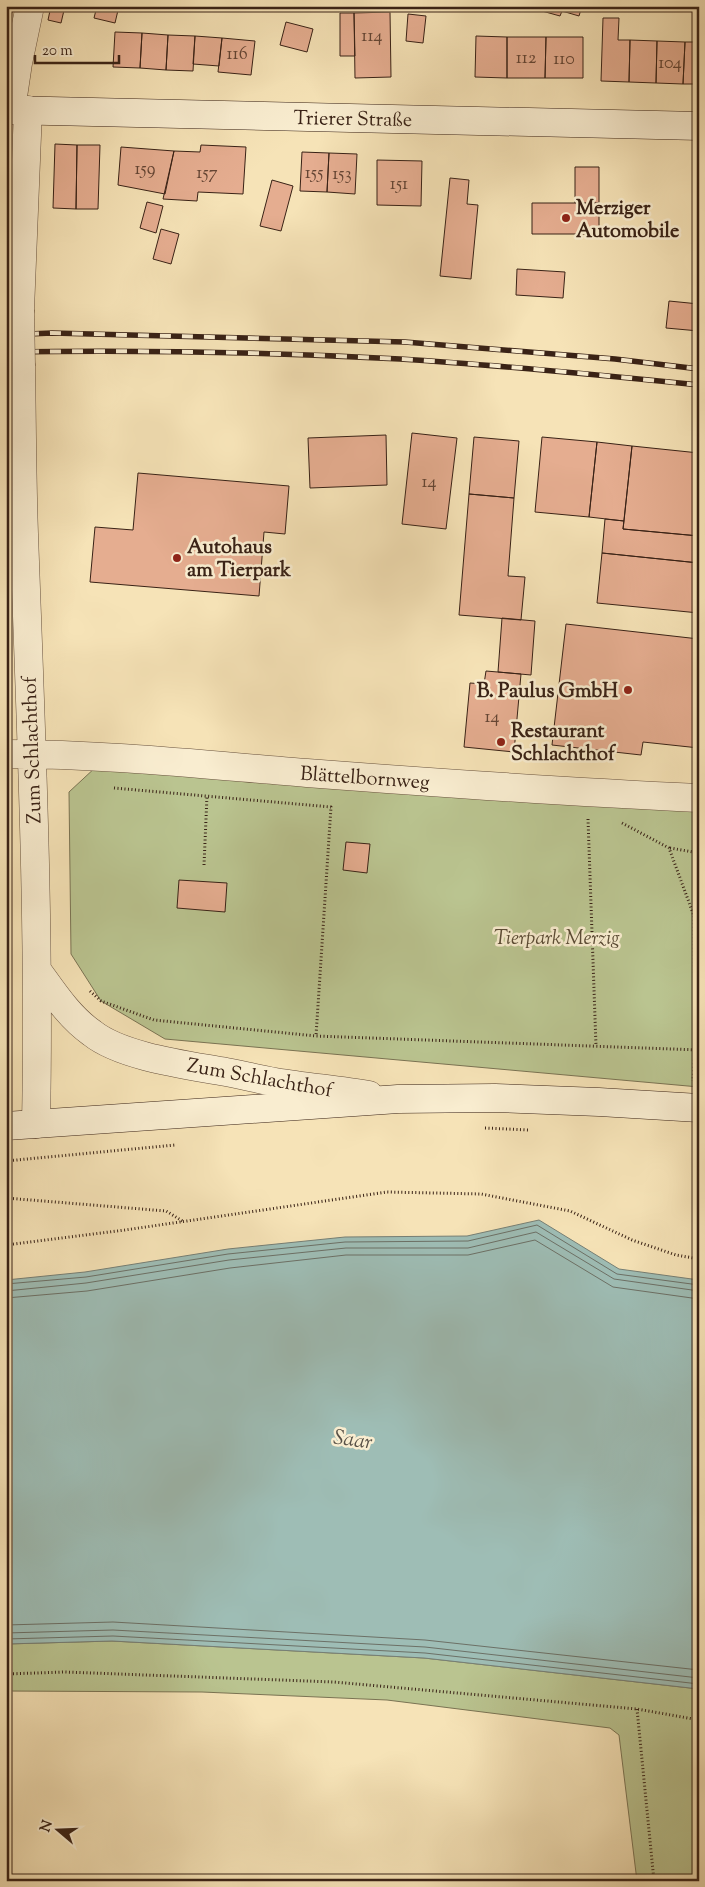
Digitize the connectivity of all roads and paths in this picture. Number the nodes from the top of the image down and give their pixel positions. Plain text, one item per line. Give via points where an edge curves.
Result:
1 (30, 6) edge
2 (15, 110) edge
3 (699, 126) edge
4 (14, 420) edge
5 (19, 754) edge
6 (110, 756) junction
7 (587, 793) junction
8 (207, 796) junction
9 (699, 798) edge
10 (618, 821) dead end
11 (669, 848) junction
12 (699, 853) edge
13 (204, 865) dead end
14 (37, 970) junction
15 (87, 988) dead end
16 (316, 1036) junction
17 (596, 1046) junction
18 (697, 1050) edge
19 (398, 1098) junction
20 (695, 1107) edge
21 (36, 1124) junction
22 (6, 1126) edge
23 (475, 1128) dead end
24 (535, 1130) dead end
25 (180, 1144) dead end
26 (6, 1161) edge
27 (6, 1198) edge
28 (184, 1222) junction
29 (6, 1245) edge
30 (699, 1259) edge
31 (6, 1674) edge
32 (637, 1709) junction
33 (699, 1720) edge
34 (654, 1881) edge

1 - 2 street, Zum Schlachthof via 18,63
2 - 3 street, Trierer Straße
2 - 4 street, Zum Schlachthof, bridge via 20,366
4 - 5 street, Zum Schlachthof via 24,531
5 - 6 street, Blättelbornweg
5 - 14 street, Zum Schlachthof
6 - 7 street, Blättelbornweg
6 - 8 path via 110,788
7 - 9 street, Blättelbornweg
7 - 17 path
8 - 13 path
8 - 16 path via 331,807
10 - 11 path
11 - 12 path
11 - 18 path via 694,916
14 - 19 street, Zum Schlachthof via 61,1003 92,1034 109,1044 184,1065 276,1082
14 - 21 street, Zum Schlachthof
15 - 16 path via 101,1001 154,1020
16 - 17 path
17 - 18 path
18 - 20 path
19 - 20 street via 495,1098
19 - 21 street
21 - 22 street
23 - 24 path
25 - 26 path
27 - 28 path via 166,1211
28 - 29 path
28 - 30 path via 386,1192 481,1194 570,1211 632,1240
31 - 32 path via 65,1672 334,1682
32 - 33 path
32 - 34 path

